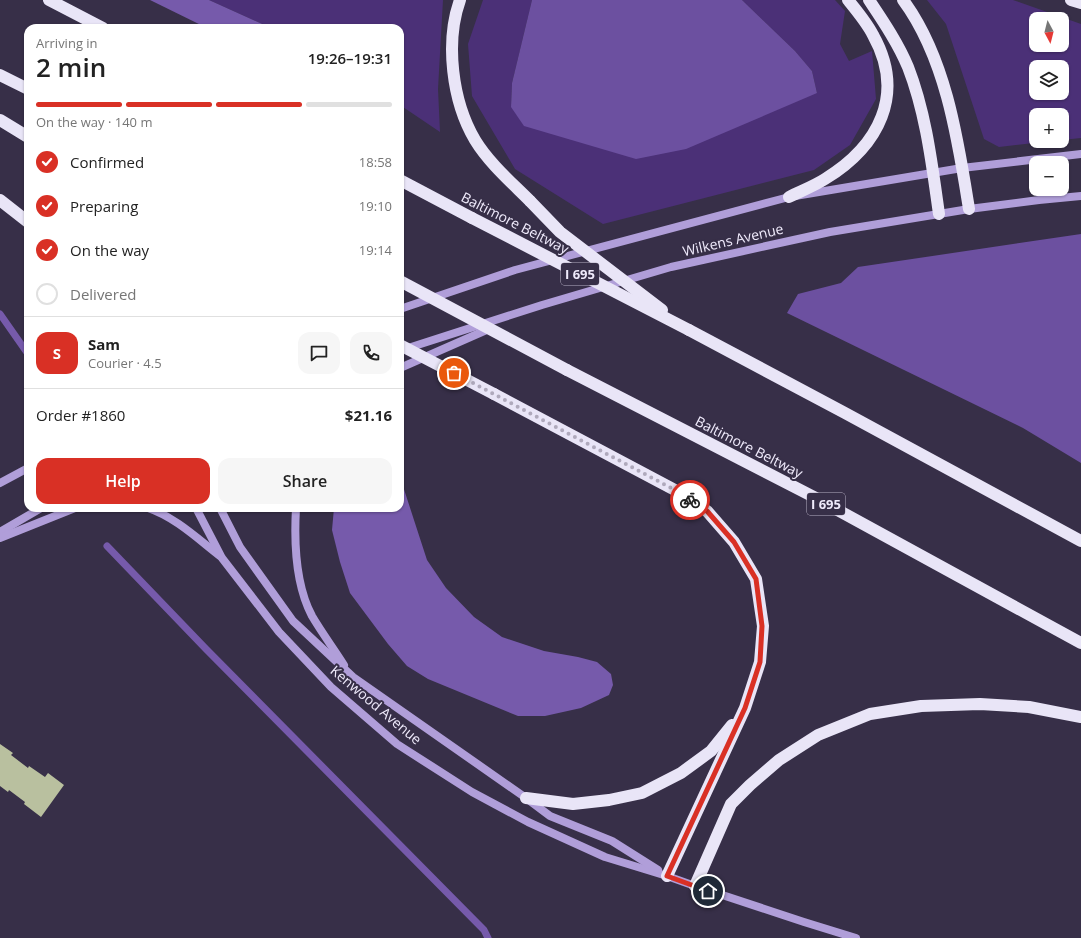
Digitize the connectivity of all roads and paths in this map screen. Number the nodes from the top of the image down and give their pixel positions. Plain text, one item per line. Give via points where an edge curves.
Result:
1 (49, 0) edge
2 (460, 0) edge
3 (848, 0) edge
4 (869, 0) edge
5 (903, 0) edge
6 (1071, 0) edge
7 (1081, 3) edge
8 (95, 24) edge
9 (0, 75) edge
10 (24, 87) edge
11 (0, 120) edge
12 (24, 135) edge
13 (1081, 154) edge
14 (962, 168) junction
15 (933, 172) junction
16 (404, 182) edge
17 (1081, 196) edge
18 (789, 197) junction
19 (0, 200) edge
20 (968, 209) junction
21 (939, 214) junction
22 (24, 219) edge
23 (404, 283) edge
24 (542, 305) junction
25 (404, 308) edge
26 (689, 330) junction
27 (404, 347) edge
28 (404, 350) edge
29 (404, 366) edge
30 (24, 470) edge
31 (0, 484) edge
32 (34, 512) edge
33 (65, 512) edge
34 (158, 512) edge
35 (198, 512) edge
36 (222, 512) edge
37 (296, 512) edge
38 (0, 532) edge
39 (0, 538) edge
40 (1081, 541) edge
41 (222, 558) junction
42 (1081, 643) edge
43 (353, 677) junction
44 (745, 708) junction
45 (1081, 717) edge
46 (526, 798) junction
47 (667, 876) junction
48 (695, 886) junction
49 (856, 938) edge

1 - 8 highway
2 - 26 highway, bridge via 456,11 453,45 454,81 461,109 475,140 494,164 560,232
3 - 18 highway via 873,34 882,55 888,93 884,112 866,144 850,160 825,179
4 - 15 highway via 908,66 921,109
5 - 14 highway via 933,54 949,104
6 - 7 highway
9 - 10 highway
11 - 12 highway
13 - 14 main road, Wilkens Avenue
14 - 15 main road, Wilkens Avenue
14 - 20 highway
15 - 18 main road, Wilkens Avenue
15 - 21 highway
16 - 26 highway, Baltimore Beltway / I 695, bridge
17 - 20 main road, Wilkens Avenue
18 - 25 main road, Wilkens Avenue via 515,270
19 - 22 highway
20 - 21 main road, Wilkens Avenue
21 - 24 main road, Wilkens Avenue via 830,232 671,267
23 - 42 highway, Baltimore Beltway / I 695, bridge via 812,496
24 - 28 main road, Wilkens Avenue
24 - 29 main road
26 - 40 highway, Baltimore Beltway / I 695
27 - 44 highway, bridge via 673,489 707,511 734,542 756,579 762,626 760,662
30 - 31 main road
32 - 38 main road
33 - 39 main road
34 - 41 main road via 181,526
35 - 41 main road, Kenwood Avenue
36 - 43 main road, Kenwood Avenue via 240,547 293,621
37 - 43 main road via 294,532 302,590 312,615
41 - 47 main road, Kenwood Avenue via 279,632 330,687 397,744 472,792 528,822 604,857
43 - 46 main road, Kenwood Avenue
44 - 46 highway via 711,751 681,773 642,793 573,804
44 - 47 highway
45 - 48 highway via 1029,707 980,704 921,706 870,714 818,735 779,760 731,804
46 - 47 main road, Kenwood Avenue via 550,816 612,841
47 - 48 main road, Kenwood Avenue
48 - 49 main road, Kenwood Avenue

